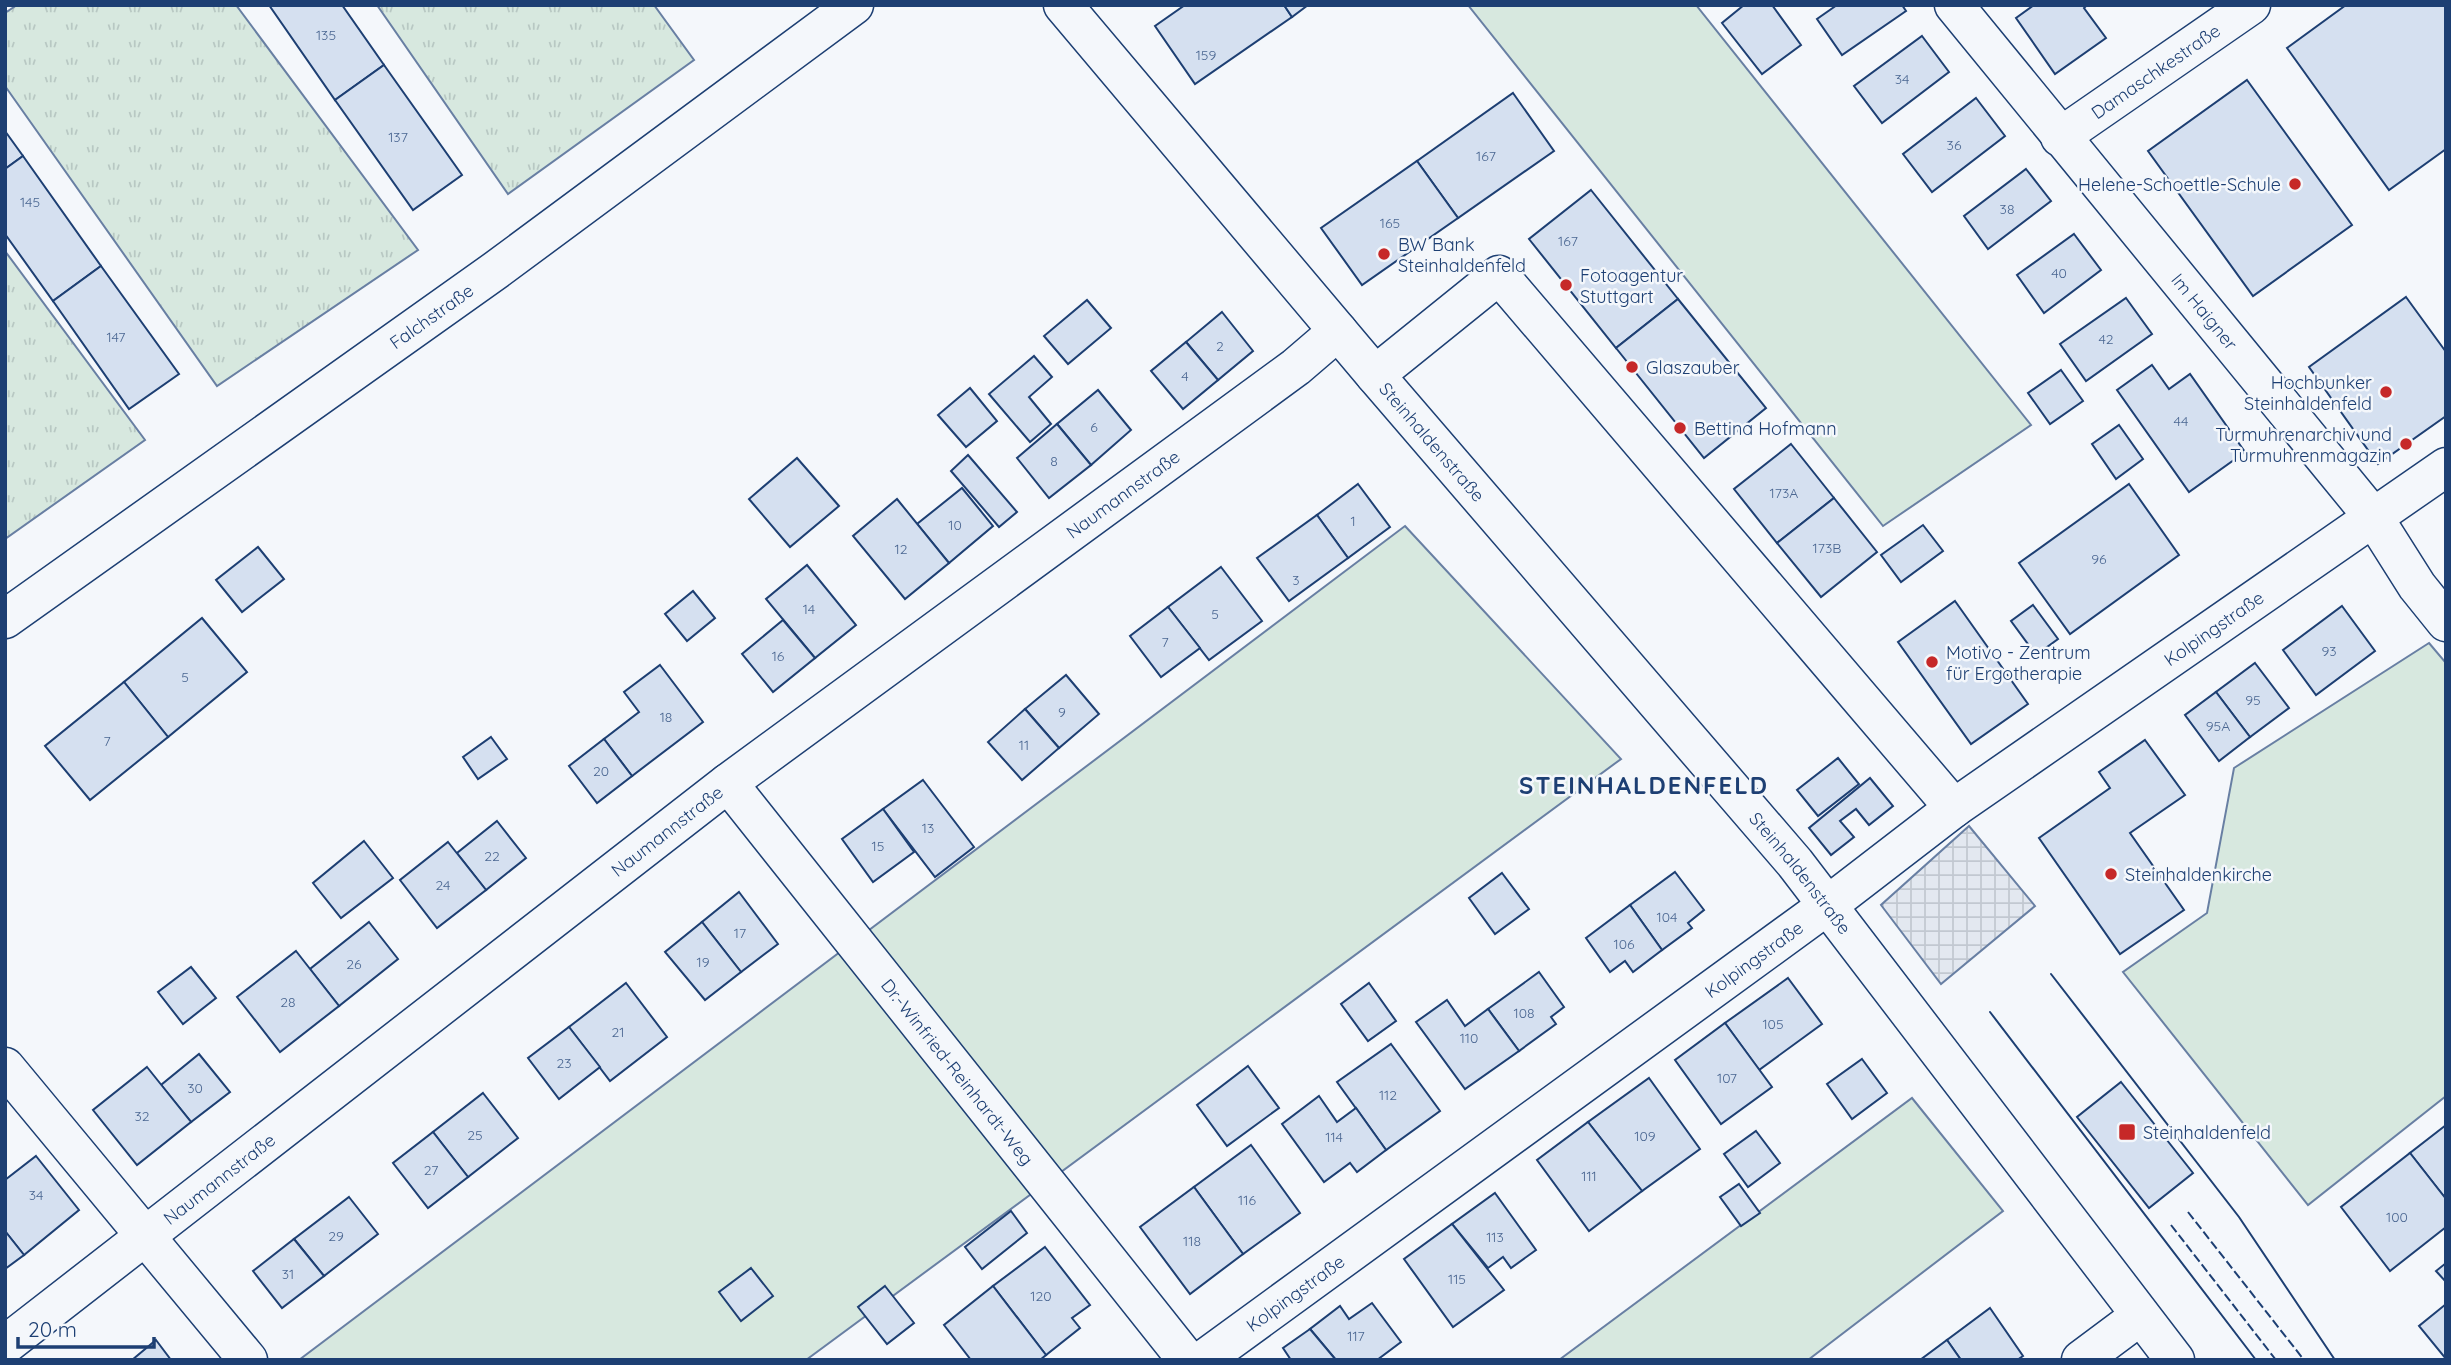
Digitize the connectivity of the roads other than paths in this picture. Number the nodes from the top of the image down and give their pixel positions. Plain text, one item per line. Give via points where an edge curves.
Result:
1 (854, 5) edge
2 (1063, 5) edge
3 (1954, 5) edge
4 (2250, 5) edge
5 (2060, 137) junction
6 (1338, 331) junction
7 (1375, 375) junction
8 (2446, 467) edge
9 (2374, 517) junction
10 (5, 620) edge
11 (2446, 622) edge
12 (728, 783) junction
13 (1954, 808) junction
14 (1828, 905) junction
15 (5, 1066) edge
16 (143, 1236) junction
17 (2140, 1316) junction
18 (5, 1345) edge
19 (248, 1360) edge
20 (1187, 1360) edge
21 (1203, 1360) edge
22 (2081, 1360) edge
23 (2175, 1360) edge

1 - 10 street, Falchstraße via 496,270
2 - 6 street, Steinhaldenstraße
3 - 5 street, Im Haigner
4 - 5 street, Damaschkestraße
5 - 9 street, Im Haigner
6 - 7 street, Steinhaldenstraße
6 - 12 street, Naumannstraße via 1296,368
7 - 13 street, Steinhaldenstraße via 1499,275
7 - 14 street, Steinhaldenstraße via 1639,678
8 - 9 street, Kolpingstraße
9 - 11 street, Im Haigner via 2417,586
9 - 13 street, Kolpingstraße
12 - 16 street, Naumannstraße
12 - 20 street, Dr.-Winfried-Reinhardt-Weg
13 - 14 street, Kolpingstraße
14 - 17 street, Steinhaldenstraße
14 - 21 street, Kolpingstraße
15 - 16 street
16 - 18 street, Naumannstraße
16 - 19 street
17 - 22 street
17 - 23 street, Steinhaldenstraße

